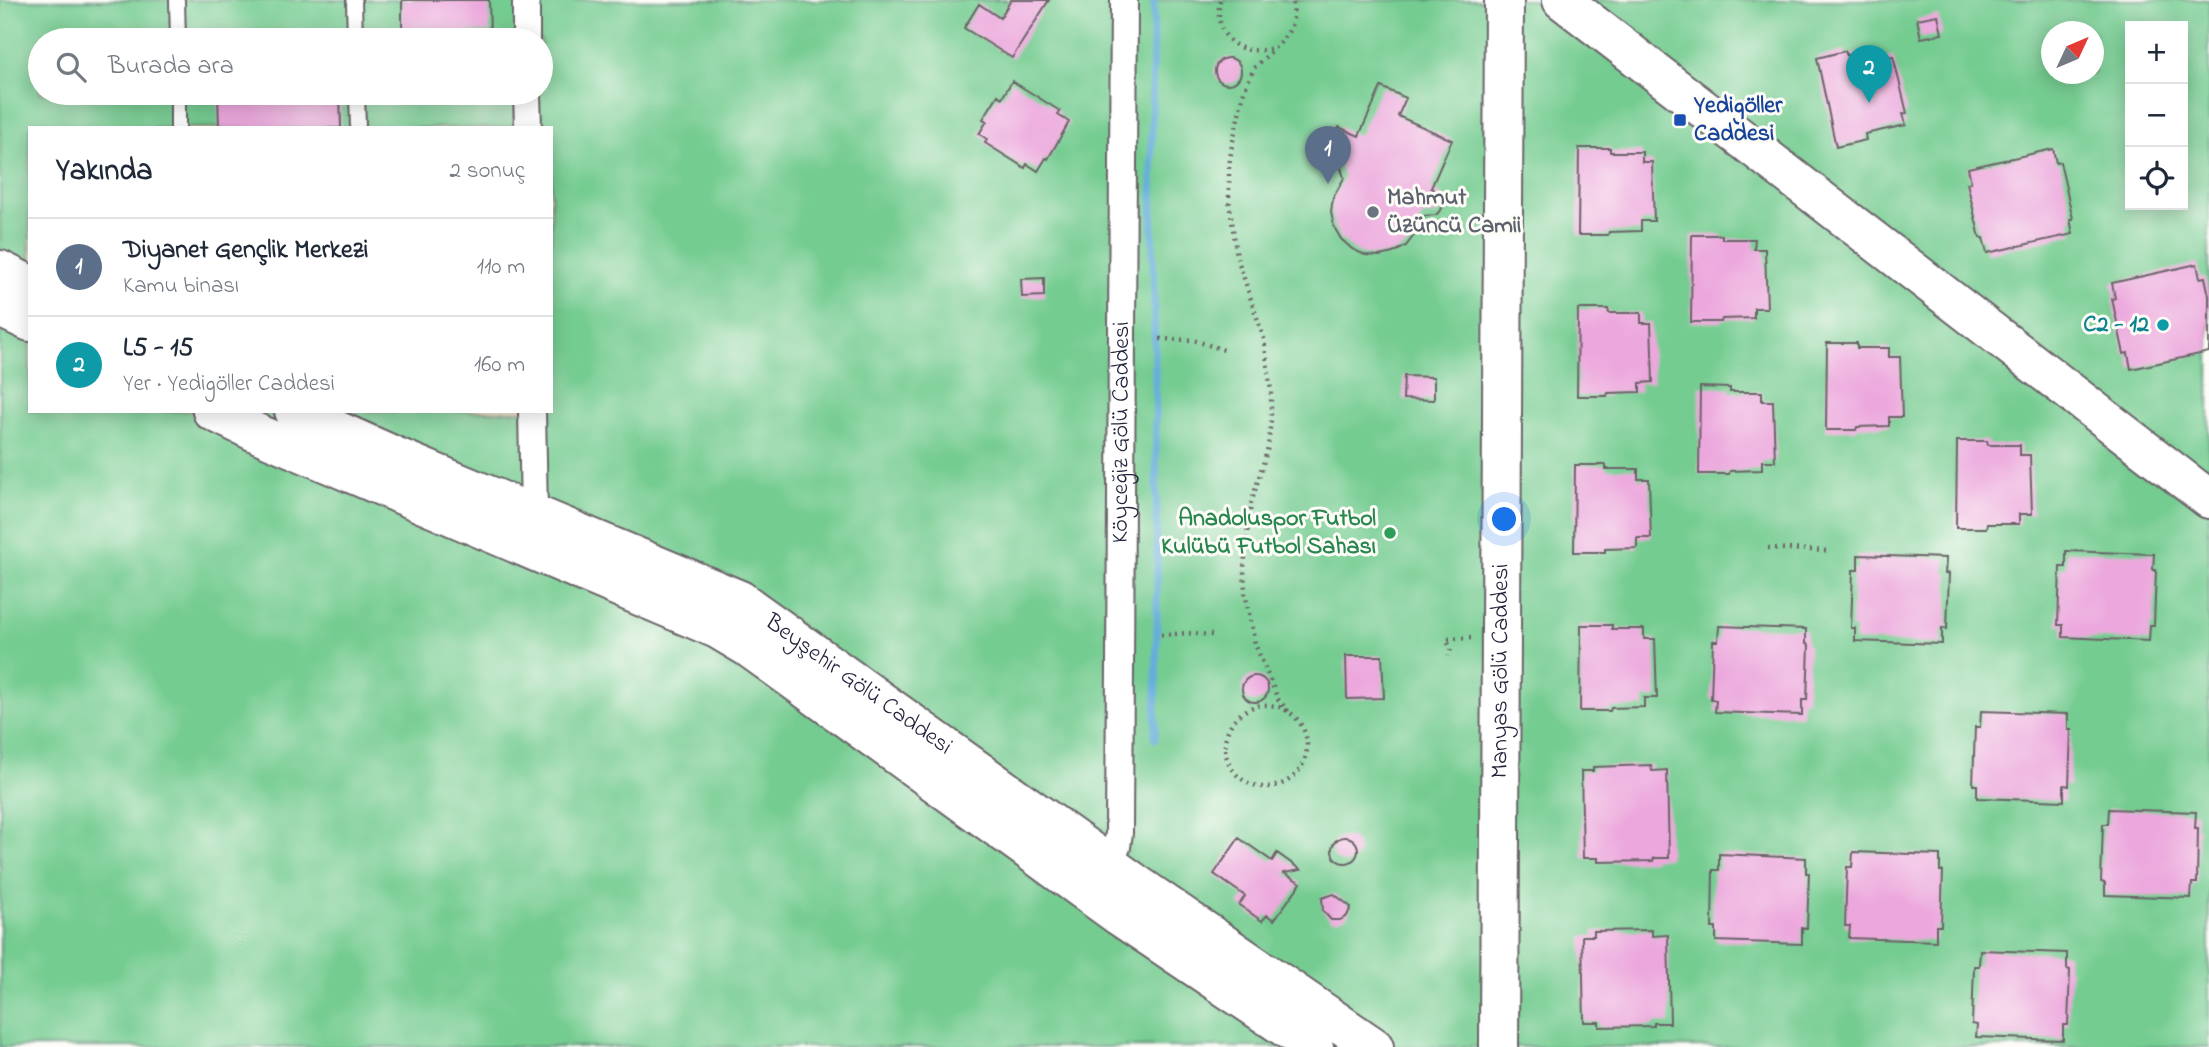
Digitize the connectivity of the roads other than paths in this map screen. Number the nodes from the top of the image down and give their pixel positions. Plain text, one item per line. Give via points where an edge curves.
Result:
1 (177, 0) edge
2 (354, 0) edge
3 (526, 0) edge
4 (1124, 0) edge
5 (1504, 0) edge
6 (1562, 0) edge
7 (178, 28) edge
8 (355, 28) edge
9 (526, 28) edge
10 (178, 105) edge
11 (357, 105) edge
12 (527, 105) edge
13 (178, 126) edge
14 (358, 126) edge
15 (528, 126) edge
16 (0, 270) edge
17 (28, 284) edge
18 (0, 308) edge
19 (28, 321) edge
20 (216, 413) edge
21 (298, 413) edge
22 (533, 413) edge
23 (2209, 499) edge
24 (534, 512) junction
25 (1103, 878) junction
26 (1314, 1047) edge
27 (1374, 1047) edge
28 (1499, 1047) edge

1 - 7 lane
2 - 8 lane
3 - 9 street
4 - 25 street, Köyceğiz Gölü Caddesi via 1119,832
5 - 28 main road, Manyas Gölü Caddesi
6 - 23 main road
10 - 13 lane
11 - 14 lane
12 - 15 street
16 - 17 main road
18 - 19 main road
20 - 25 main road via 717,629
21 - 24 main road, Beyşehir Gölü Caddesi
22 - 24 street
24 - 25 main road, Beyşehir Gölü Caddesi via 740,600
25 - 26 main road
25 - 27 main road, Beyşehir Gölü Caddesi

